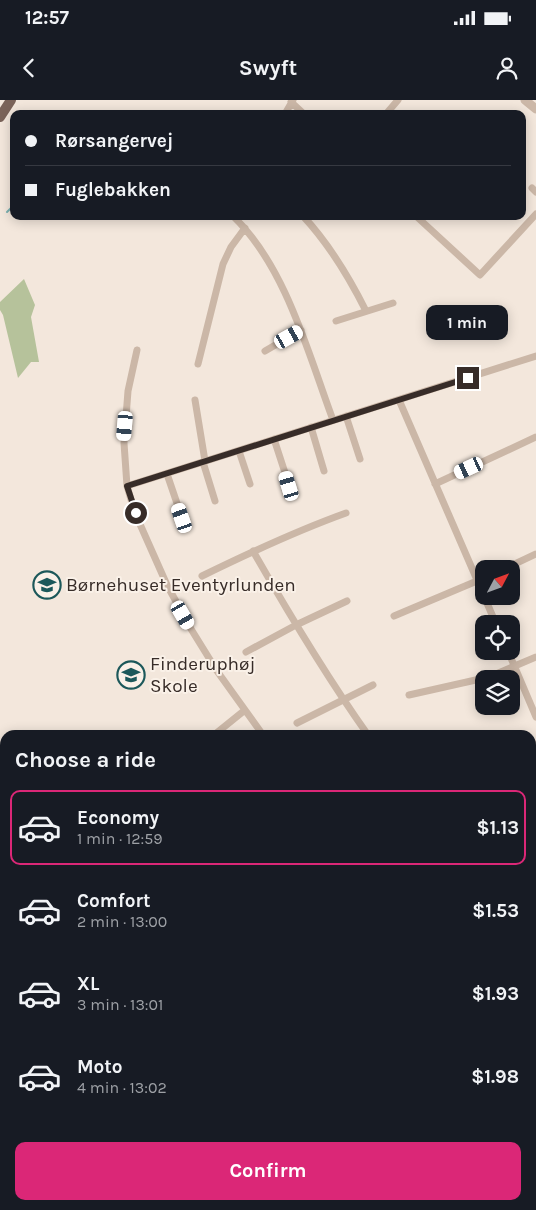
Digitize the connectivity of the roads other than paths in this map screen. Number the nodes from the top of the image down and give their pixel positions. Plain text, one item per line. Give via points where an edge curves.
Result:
1 (11, 100) edge
2 (398, 100) edge
3 (525, 100) edge
4 (536, 109) edge
5 (389, 110) edge
6 (0, 116) edge
7 (536, 214) edge
8 (237, 220) edge
9 (306, 220) edge
10 (420, 220) edge
11 (245, 228) junction
12 (393, 303) dead end
13 (366, 312) junction
14 (336, 322) dead end
15 (301, 330) junction
16 (137, 350) dead end
17 (265, 351) dead end
18 (536, 356) edge
19 (198, 364) dead end
20 (195, 400) dead end
21 (399, 400) junction
22 (346, 416) junction
23 (334, 420) junction
24 (311, 427) junction
25 (536, 437) edge
26 (274, 439) junction
27 (238, 451) junction
28 (360, 459) dead end
29 (204, 462) junction
30 (324, 471) dead end
31 (167, 474) junction
32 (250, 484) dead end
33 (435, 484) junction
34 (127, 486) junction
35 (289, 486) dead end
36 (215, 501) dead end
37 (346, 513) dead end
38 (182, 518) dead end
39 (253, 551) junction
40 (536, 554) edge
41 (520, 562) edge
42 (475, 568) edge
43 (202, 576) dead end
44 (475, 581) edge
45 (347, 601) dead end
46 (394, 616) dead end
47 (296, 625) junction
48 (246, 652) dead end
49 (536, 657) edge
50 (512, 660) edge
51 (514, 666) junction
52 (373, 685) dead end
53 (409, 695) dead end
54 (343, 700) junction
55 (245, 710) junction
56 (536, 717) edge
57 (297, 723) dead end
58 (220, 730) edge
59 (259, 730) edge
60 (364, 730) edge

1 - 6 main road
2 - 5 street
3 - 4 street
7 - 10 street via 480,276
8 - 11 street
9 - 13 street via 352,282
11 - 15 street via 275,274
11 - 19 street via 222,264
12 - 13 street
13 - 14 street
15 - 17 street
15 - 23 street
16 - 34 street via 128,391 124,443
18 - 21 street
20 - 29 street
21 - 22 street
21 - 33 street
22 - 23 street
22 - 28 street
23 - 24 street
24 - 26 street
24 - 30 street
25 - 33 street
26 - 27 street
26 - 35 street
27 - 29 street
27 - 32 street
29 - 31 street
29 - 36 street
31 - 34 street
31 - 38 street
33 - 42 street
34 - 55 street via 166,585 217,671
37 - 39 street
39 - 43 street
39 - 47 street
40 - 41 street
44 - 46 street
45 - 47 street
47 - 48 street
47 - 54 street
49 - 51 street
50 - 51 street
51 - 53 street via 489,677
51 - 56 street
52 - 54 street
54 - 57 street
54 - 60 street
55 - 58 street
55 - 59 street

